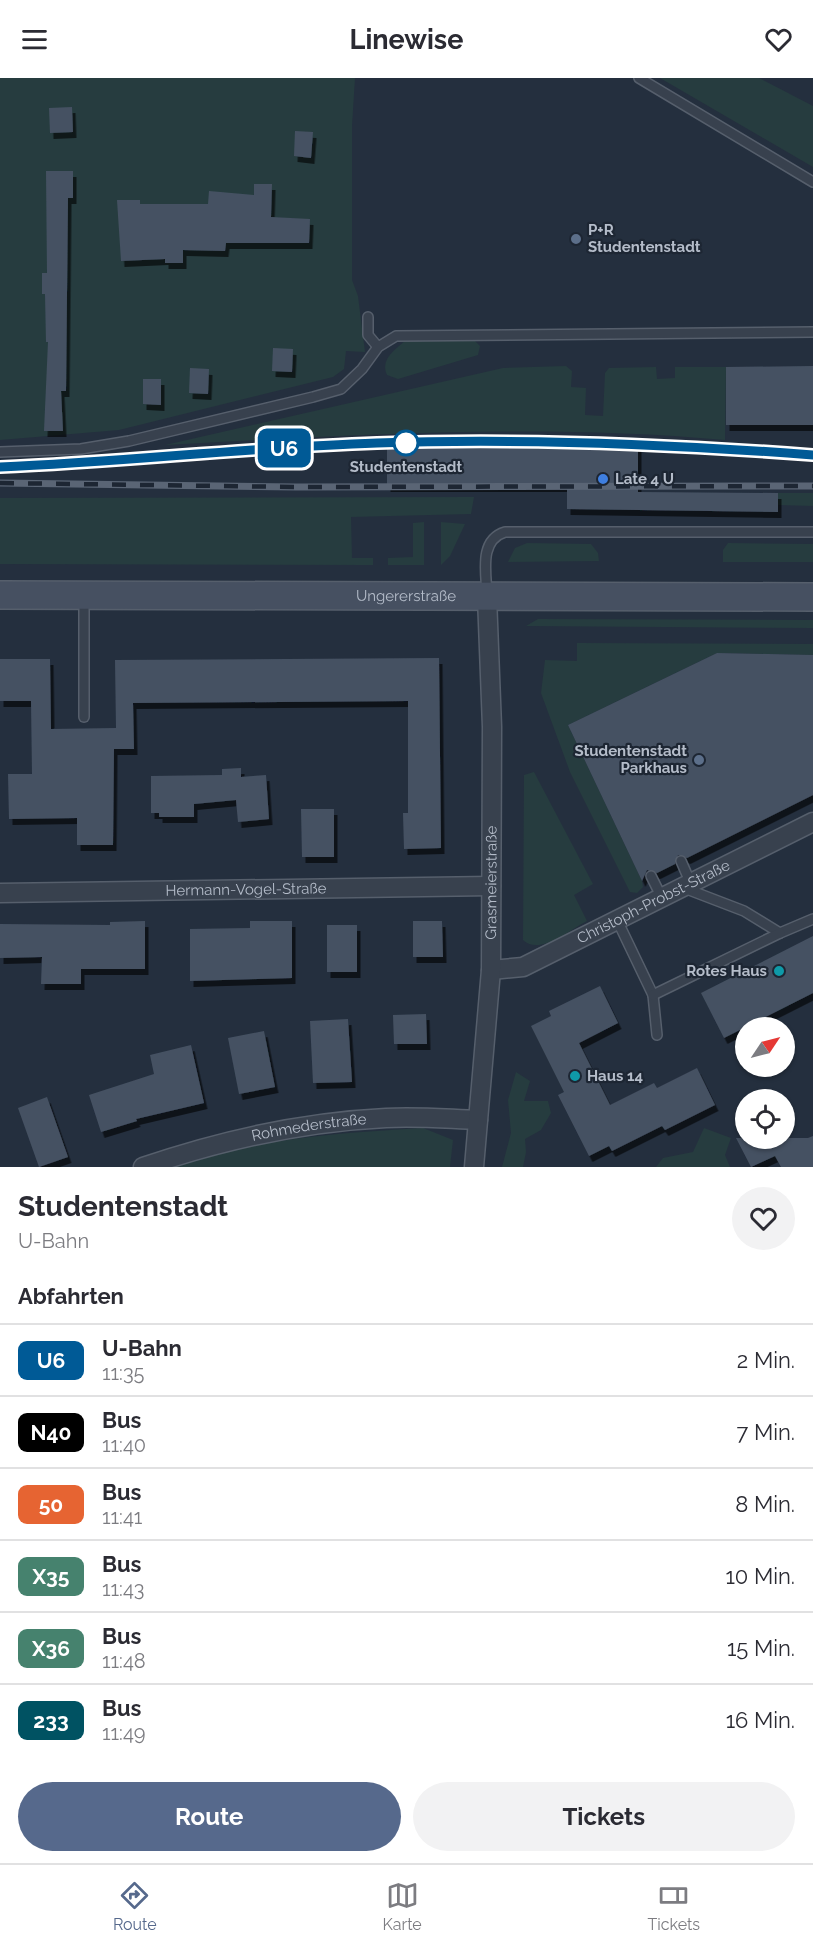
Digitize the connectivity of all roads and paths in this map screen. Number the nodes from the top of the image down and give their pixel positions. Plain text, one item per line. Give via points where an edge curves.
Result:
1 (639, 78) edge
2 (813, 182) edge
3 (368, 317) dead end
4 (813, 332) edge
5 (378, 347) junction
6 (0, 453) edge
7 (813, 532) edge
8 (0, 595) edge
9 (84, 596) junction
10 (487, 597) junction
11 (813, 597) edge
12 (84, 717) dead end
13 (813, 822) edge
14 (681, 861) dead end
15 (651, 876) dead end
16 (491, 886) junction
17 (688, 886) junction
18 (0, 892) edge
19 (662, 898) junction
20 (813, 919) edge
21 (618, 922) junction
22 (780, 933) junction
23 (491, 970) junction
24 (653, 995) junction
25 (657, 1035) dead end
26 (478, 1120) junction
27 (143, 1167) edge
28 (474, 1167) edge

1 - 2 lane
3 - 5 lane via 368,335
4 - 5 lane via 396,336
5 - 6 lane via 341,389 313,398 129,441 81,449
7 - 10 lane via 505,532 494,538 486,554
8 - 9 main road, Ungererstraße
9 - 10 main road, Ungererstraße
9 - 12 lane
10 - 11 main road, Ungererstraße
10 - 16 street, Grasmeierstraße via 492,727
13 - 17 street, Christoph-Probst-Straße
14 - 17 lane
15 - 19 lane
16 - 18 street, Hermann-Vogel-Straße
16 - 23 street, Grasmeierstraße
17 - 19 street, Christoph-Probst-Straße
17 - 22 lane via 744,911
19 - 21 street, Christoph-Probst-Straße
20 - 22 lane
21 - 23 street, Christoph-Probst-Straße via 523,967
21 - 24 lane
22 - 24 lane
23 - 26 street, Grasmeierstraße
24 - 25 lane
26 - 27 street, Rohmederstraße via 388,1117 327,1123 243,1137
26 - 28 street, Grasmeierstraße

